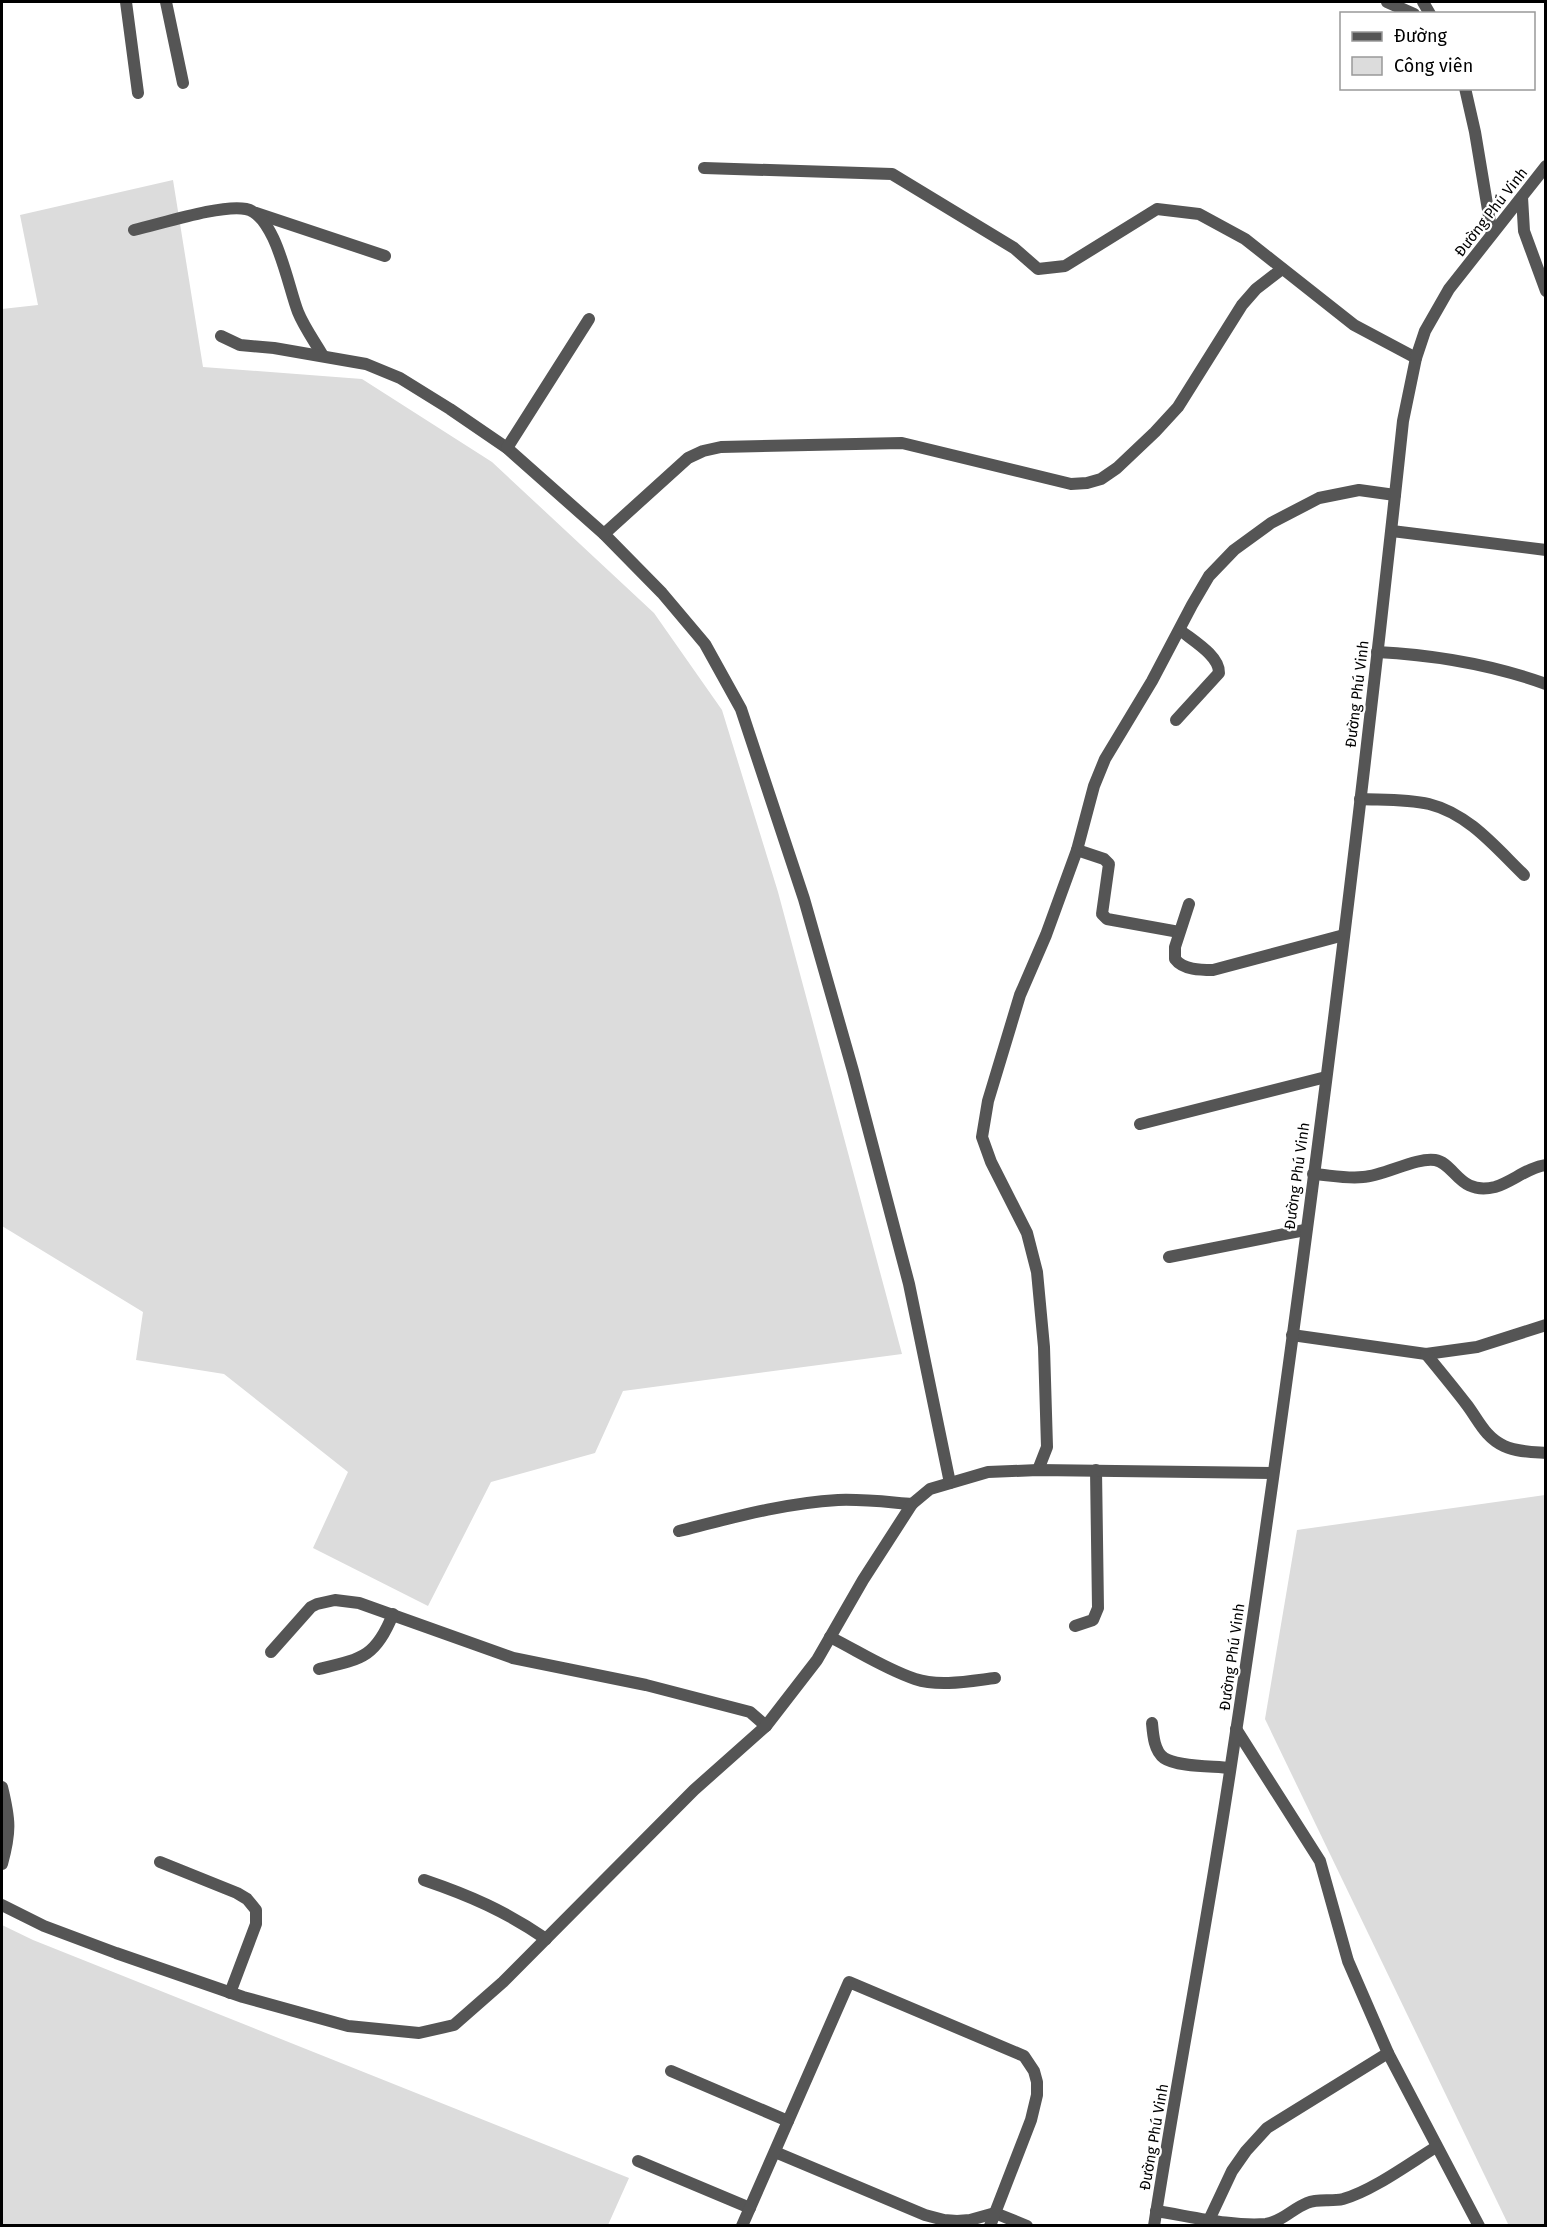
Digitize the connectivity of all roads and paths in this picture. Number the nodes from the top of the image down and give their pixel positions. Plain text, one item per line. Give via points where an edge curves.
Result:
1 (126, 2) edge
2 (166, 2) edge
3 (1387, 2) edge
4 (1410, 12) edge
5 (183, 83) dead end
6 (1465, 90) edge
7 (138, 93) dead end
8 (1545, 166) edge
9 (704, 168) dead end
10 (1522, 197) junction
11 (255, 212) junction
12 (134, 230) dead end
13 (1492, 234) junction
14 (386, 256) dead end
15 (1282, 269) junction
16 (1545, 291) edge
17 (589, 319) dead end
18 (221, 336) dead end
19 (323, 356) junction
20 (1416, 358) junction
21 (507, 448) junction
22 (1395, 495) junction
23 (1392, 531) junction
24 (604, 534) junction
25 (1545, 550) edge
26 (1180, 630) junction
27 (1377, 652) junction
28 (1545, 684) edge
29 (1176, 720) dead end
30 (1360, 799) junction
31 (1077, 850) junction
32 (1524, 875) dead end
33 (1189, 904) dead end
34 (1179, 932) junction
35 (1344, 935) junction
36 (1326, 1077) junction
37 (1140, 1124) dead end
38 (1545, 1165) edge
39 (1313, 1174) junction
40 (1305, 1230) junction
41 (1169, 1257) dead end
42 (1545, 1325) edge
43 (1292, 1335) junction
44 (1426, 1354) junction
45 (1545, 1453) edge
46 (1038, 1470) junction
47 (1096, 1470) junction
48 (1273, 1473) junction
49 (950, 1483) junction
50 (912, 1504) junction
51 (679, 1532) dead end
52 (393, 1614) junction
53 (1076, 1626) dead end
54 (830, 1637) junction
55 (271, 1652) dead end
56 (319, 1668) dead end
57 (995, 1678) dead end
58 (1152, 1723) dead end
59 (766, 1726) junction
60 (1236, 1729) junction
61 (1230, 1768) junction
62 (2, 1787) edge
63 (160, 1862) dead end
64 (2, 1864) edge
65 (424, 1880) dead end
66 (2, 1905) edge
67 (546, 1939) junction
68 (230, 1992) junction
69 (1388, 2052) junction
70 (671, 2071) dead end
71 (789, 2121) junction
72 (1436, 2147) junction
73 (775, 2152) junction
74 (638, 2162) dead end
75 (750, 2208) junction
76 (1156, 2211) junction
77 (995, 2213) junction
78 (1209, 2220) junction
79 (742, 2226) edge
80 (990, 2226) edge
81 (1027, 2226) edge
82 (1154, 2226) edge
83 (1479, 2226) edge

1 - 7 street
2 - 5 street
3 - 4 street
6 - 13 street
8 - 10 street, Đường Phú Vinh
9 - 15 street via 892,174 1014,248 1038,269 1065,266 1157,209 1199,214 1245,239
10 - 13 street, Đường Phú Vinh
10 - 16 street via 1524,231
11 - 12 street via 217,210
11 - 14 street
11 - 19 street via 267,227 284,267 298,314
13 - 20 street, Đường Phú Vinh via 1449,289 1425,332
15 - 20 street via 1354,325
15 - 24 street via 1242,305 1178,407 1101,479 1071,483 902,442 721,447 688,458
17 - 21 street
18 - 19 street via 240,345
19 - 21 street via 366,364 400,378
20 - 22 street, Đường Phú Vinh via 1403,421
21 - 24 street
22 - 23 street, Đường Phú Vinh
22 - 26 street via 1359,490 1319,498 1271,524 1234,550 1209,576
23 - 25 street
23 - 27 street, Đường Phú Vinh
24 - 49 street via 663,593 705,644 741,709 804,899 853,1071 909,1284
26 - 29 street via 1214,658 1219,673
26 - 31 street via 1105,759
27 - 28 street via 1462,661
27 - 30 street, Đường Phú Vinh
30 - 32 street via 1410,801 1448,811 1478,830
30 - 35 street, Đường Phú Vinh
31 - 34 street via 1109,864 1102,905 1102,914 1107,919
31 - 46 street via 1020,995 988,1101 982,1137 1027,1233 1037,1272 1047,1447
33 - 34 street
34 - 35 street via 1174,953 1177,962 1201,970
35 - 36 street, Đường Phú Vinh
36 - 37 street
36 - 39 street, Đường Phú Vinh
38 - 39 street via 1494,1187 1473,1187 1434,1160 1364,1177
39 - 40 street, Đường Phú Vinh
40 - 41 street
40 - 43 street, Đường Phú Vinh
42 - 44 street via 1477,1347
43 - 44 street
43 - 48 street, Đường Phú Vinh
44 - 45 street via 1493,1440 1521,1451
46 - 47 street
46 - 49 street via 988,1472
47 - 48 street
47 - 53 street via 1098,1608 1093,1620
48 - 60 street, Đường Phú Vinh
49 - 50 street via 930,1489
50 - 51 street via 816,1502 750,1513
50 - 54 street
52 - 55 street via 348,1601 317,1604
52 - 56 street via 377,1646 350,1662
52 - 59 street via 513,1658 646,1684 750,1712
54 - 57 street via 916,1679 958,1682
54 - 59 street
58 - 61 street via 1154,1741 1163,1758
59 - 67 street via 694,1790
60 - 61 street, Đường Phú Vinh
60 - 69 street via 1320,1861 1348,1961
61 - 76 street, Đường Phú Vinh
62 - 64 street via 9,1831
63 - 68 street via 237,1893 256,1910 256,1924
65 - 67 street via 493,1906
66 - 68 street via 44,1926
67 - 68 street via 454,2025 419,2033 348,2026
69 - 72 street
69 - 78 street via 1267,2128 1232,2172
70 - 71 street
71 - 73 street
71 - 77 street via 849,1982 1024,2056 1034,2071 1037,2095
72 - 78 street via 1364,2190 1342,2199 1312,2201 1282,2219 1244,2225
72 - 83 street
73 - 75 street
73 - 77 street via 925,2215 957,2221
74 - 75 street
75 - 79 street
76 - 78 street
76 - 82 street, Đường Phú Vinh
77 - 80 street
77 - 81 street

